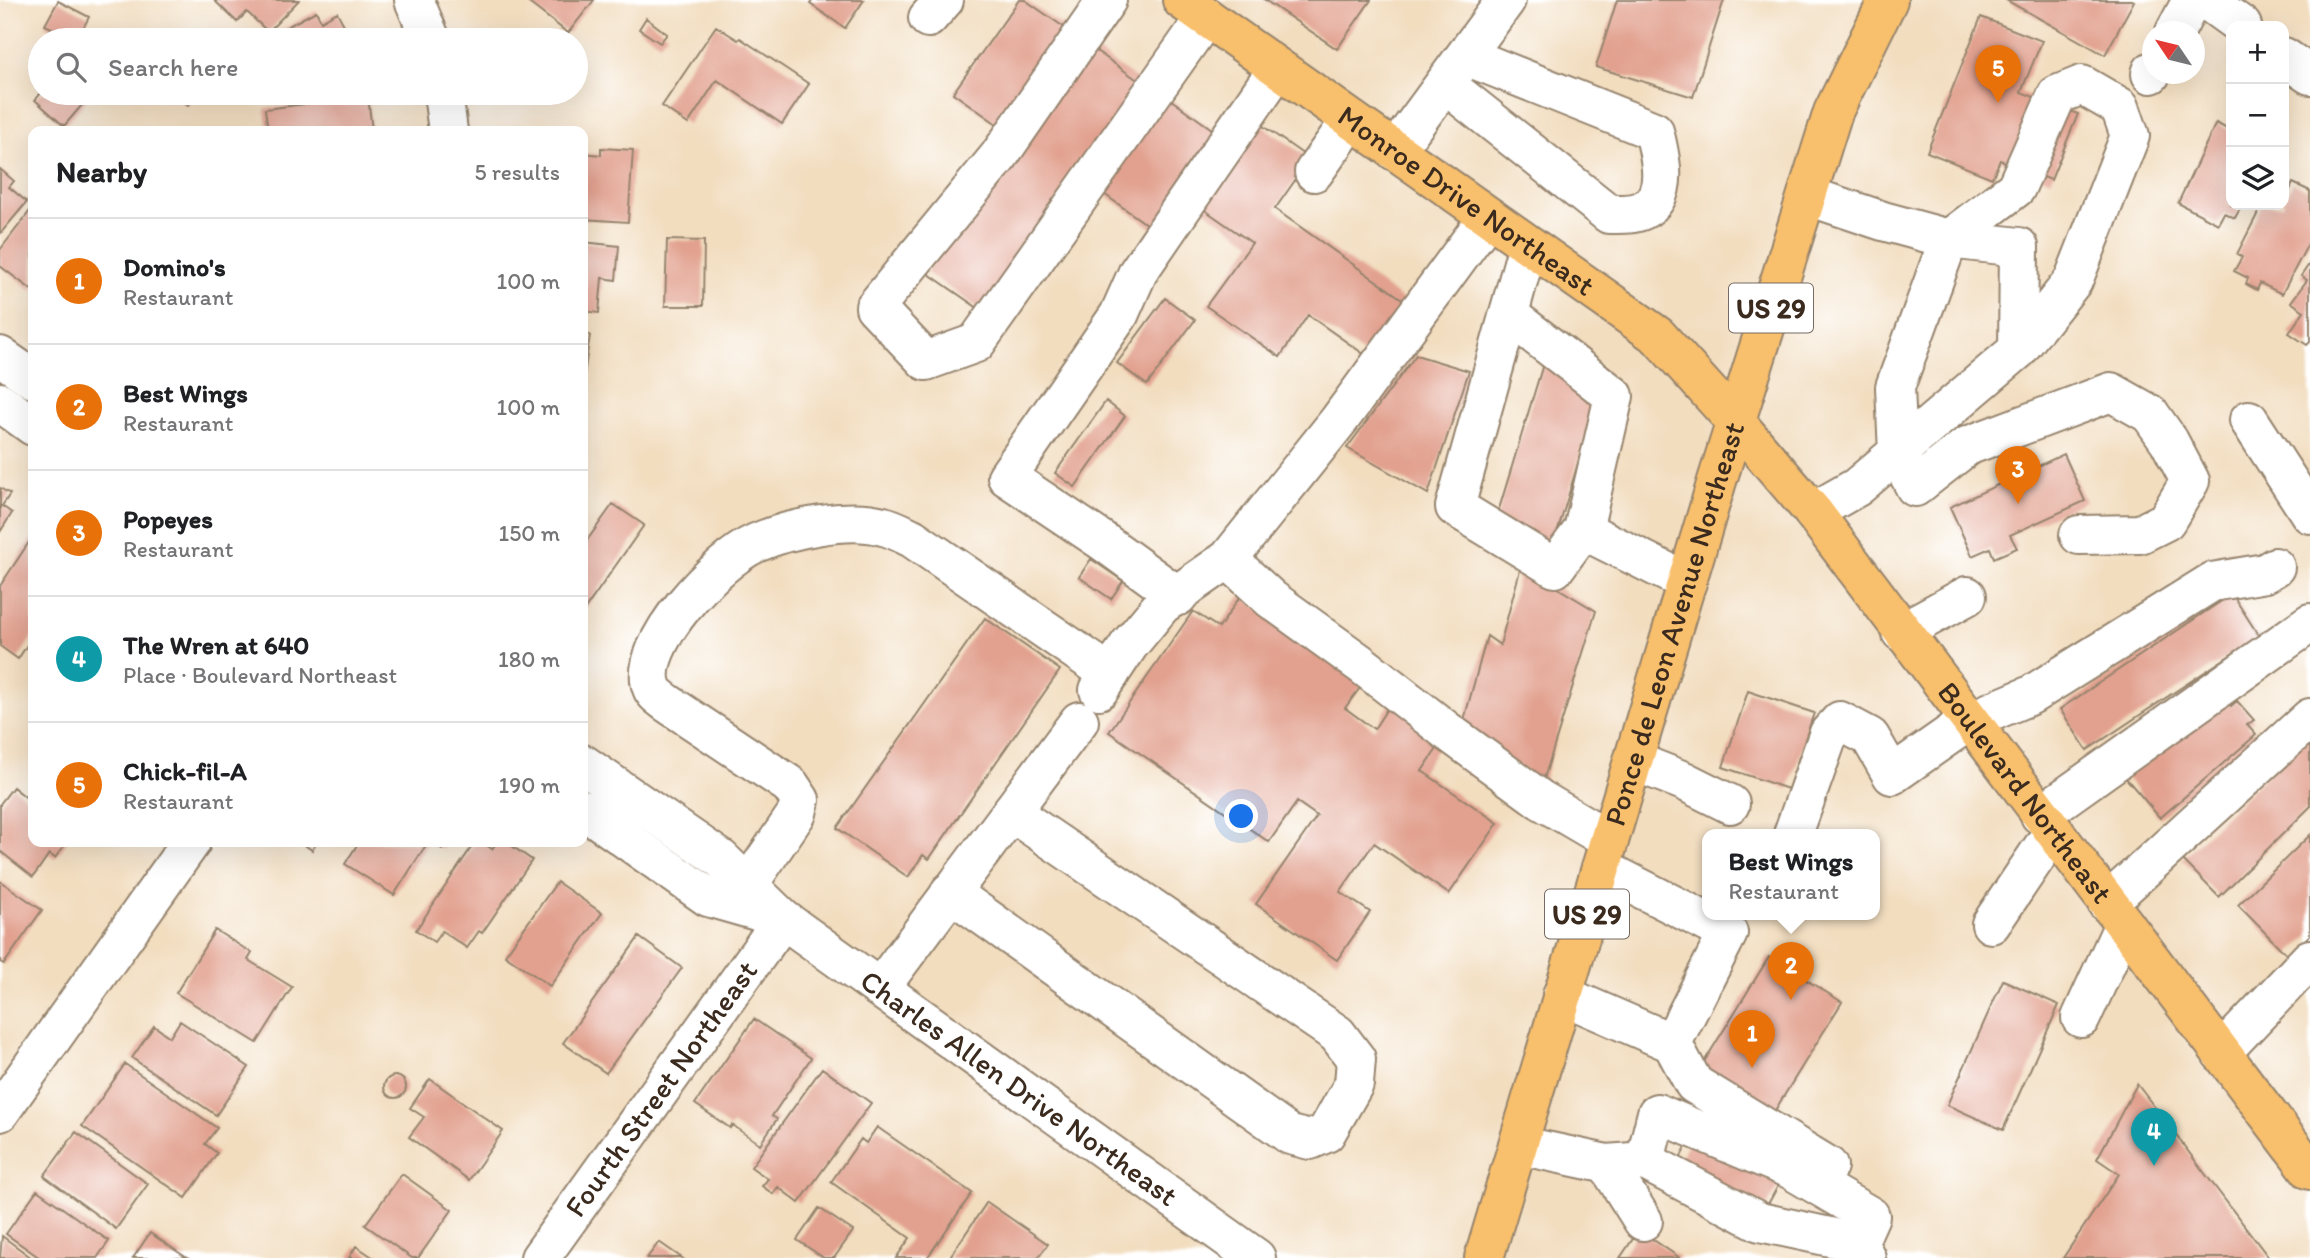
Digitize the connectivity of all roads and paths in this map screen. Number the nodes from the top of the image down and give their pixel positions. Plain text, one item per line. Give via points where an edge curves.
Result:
1 (414, 0) edge
2 (1107, 0) edge
3 (1506, 0) edge
4 (1888, 0) edge
5 (2192, 0) edge
6 (2206, 0) edge
7 (1194, 8) edge
8 (2181, 21) edge
9 (2235, 21) edge
10 (426, 28) edge
11 (2289, 60) edge
12 (1278, 68) junction
13 (1455, 70) junction
14 (2310, 75) edge
15 (445, 105) edge
16 (1351, 120) junction
17 (447, 126) edge
18 (1395, 151) junction
19 (1314, 172) dead end
20 (1808, 195) junction
21 (1488, 217) junction
22 (1949, 239) junction
23 (1528, 245) junction
24 (1509, 315) junction
25 (2018, 349) junction
26 (0, 356) edge
27 (28, 376) edge
28 (0, 402) edge
29 (2249, 420) dead end
30 (1735, 421) junction
31 (28, 422) edge
32 (1898, 454) junction
33 (1812, 512) junction
34 (2310, 514) edge
35 (1583, 530) junction
36 (2079, 535) dead end
37 (1228, 559) junction
38 (2275, 567) dead end
39 (1687, 582) junction
40 (1178, 596) junction
41 (1967, 596) dead end
42 (2310, 623) edge
43 (1901, 632) junction
44 (1104, 683) junction
45 (2310, 718) edge
46 (1969, 721) junction
47 (1633, 761) junction
48 (588, 767) edge
49 (1730, 803) dead end
50 (1011, 812) junction
51 (588, 813) edge
52 (2047, 824) junction
53 (1795, 829) edge
54 (187, 847) edge
55 (1605, 854) junction
56 (748, 885) junction
57 (950, 892) junction
58 (2115, 914) junction
59 (1702, 916) edge
60 (783, 919) junction
61 (1708, 920) edge
62 (1991, 924) dead end
63 (2310, 959) edge
64 (880, 988) junction
65 (1562, 995) junction
66 (2081, 1018) dead end
67 (1672, 1043) junction
68 (2221, 1053) junction
69 (0, 1112) edge
70 (1518, 1146) junction
71 (1645, 1161) junction
72 (1607, 1164) junction
73 (1828, 1166) dead end
74 (2310, 1170) edge
75 (1643, 1221) dead end
76 (1862, 1250) edge
77 (540, 1258) edge
78 (1256, 1258) edge
79 (1483, 1258) edge

1 - 10 street
2 - 7 street via 999,156 875,307 926,361 976,343
3 - 13 street
4 - 20 main road, Ponce de Leon Avenue Northeast / US 29 via 1833,112
5 - 8 street
6 - 9 street
7 - 12 main road, Monroe Drive Northeast
11 - 14 street
12 - 16 main road, Monroe Drive Northeast
12 - 40 street via 1138,272 1119,315 1007,477
13 - 13 street via 1654,131 1661,169 1656,197 1645,209 1609,214
13 - 18 street
15 - 17 street
16 - 18 main road, Monroe Drive Northeast
16 - 19 street
18 - 21 main road, Monroe Drive Northeast
20 - 22 street
20 - 30 main road, Ponce de Leon Avenue Northeast / US 29
21 - 23 main road, Monroe Drive Northeast
21 - 37 street via 1340,419
22 - 25 street via 2019,247
22 - 25 street via 2016,188 2057,95 2082,85 2120,107 2130,136 2073,281
22 - 32 street via 1895,387
23 - 24 street
23 - 30 main road, Monroe Drive Northeast via 1658,336
24 - 35 street via 1614,396
24 - 35 street via 1455,507 1555,568
25 - 32 street
26 - 27 street
28 - 31 street
29 - 34 street
30 - 33 main road, Boulevard Northeast
30 - 39 main road, Ponce de Leon Avenue Northeast / US 29
32 - 33 street via 1857,487
32 - 36 street via 1915,487 1967,446 2111,392 2150,414 2189,481 2166,521 2149,530
33 - 43 main road, Boulevard Northeast
35 - 39 street
37 - 40 street
37 - 55 street via 1271,599 1541,800
38 - 46 street via 2265,573 2212,582 2031,695
39 - 47 main road, Ponce de Leon Avenue Northeast / US 29
40 - 44 street via 1162,605
41 - 43 street
42 - 52 street
43 - 46 main road, Boulevard Northeast
44 - 50 street
44 - 56 street via 912,538 881,525 801,528 754,544 685,602 648,669 652,690 667,703 790,785 800,800 797,813
45 - 58 street
46 - 52 main road, Boulevard Northeast
46 - 53 street via 1892,775 1870,737 1840,722 1829,733
47 - 49 street
47 - 55 main road, Ponce de Leon Avenue Northeast / US 29
48 - 56 street, Charles Allen Drive Northeast via 721,859
50 - 57 street
50 - 57 street via 1336,1034 1356,1059 1354,1084 1326,1133 1310,1140 1290,1135
51 - 60 street, Charles Allen Drive Northeast via 708,897
52 - 58 main road, Boulevard Northeast
52 - 62 street
54 - 69 street
55 - 59 street
55 - 65 main road, Ponce de Leon Avenue Northeast / US 29
56 - 60 street, Charles Allen Drive Northeast
57 - 64 street
58 - 66 street
58 - 68 main road, Boulevard Northeast
60 - 64 street, Charles Allen Drive Northeast
60 - 77 street, Fourth Street Northeast
61 - 67 street via 1728,933
63 - 68 street
64 - 78 street, Charles Allen Drive Northeast
65 - 67 street
65 - 70 main road, Ponce de Leon Avenue Northeast / US 29
67 - 73 street via 1694,1084
68 - 74 main road, Boulevard Northeast
70 - 72 street
70 - 79 main road, Ponce de Leon Avenue Northeast / US 29
71 - 72 street
71 - 76 street via 1760,1222
71 - 76 street via 1657,1113 1790,1169 1870,1216
72 - 75 street

